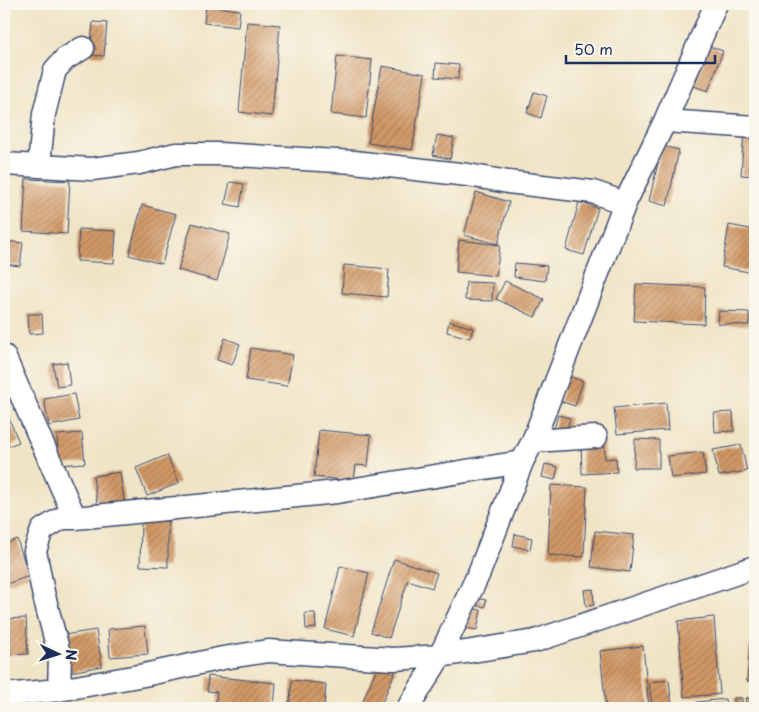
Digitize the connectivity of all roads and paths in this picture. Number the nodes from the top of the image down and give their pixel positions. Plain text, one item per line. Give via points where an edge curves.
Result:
1 (716, 4) edge
2 (83, 48) dead end
3 (665, 121) junction
4 (755, 128) edge
5 (4, 164) edge
6 (39, 165) junction
7 (625, 203) junction
8 (4, 356) edge
9 (596, 436) dead end
10 (533, 441) junction
11 (522, 462) junction
12 (75, 518) junction
13 (755, 567) edge
14 (440, 656) junction
15 (59, 690) junction
16 (4, 695) edge
17 (408, 708) edge

1 - 3 street
2 - 6 street via 55,70 44,114
3 - 4 street
3 - 7 street
5 - 6 street
6 - 7 street via 92,169 140,163 176,154 354,162 593,192
7 - 10 street
8 - 12 street
9 - 10 street
10 - 11 street
11 - 12 street via 337,492
11 - 14 street via 479,574
12 - 15 street via 62,518 42,530 35,551 60,657
13 - 14 street via 535,641
14 - 15 street via 394,659 268,651
14 - 17 street
15 - 16 street

